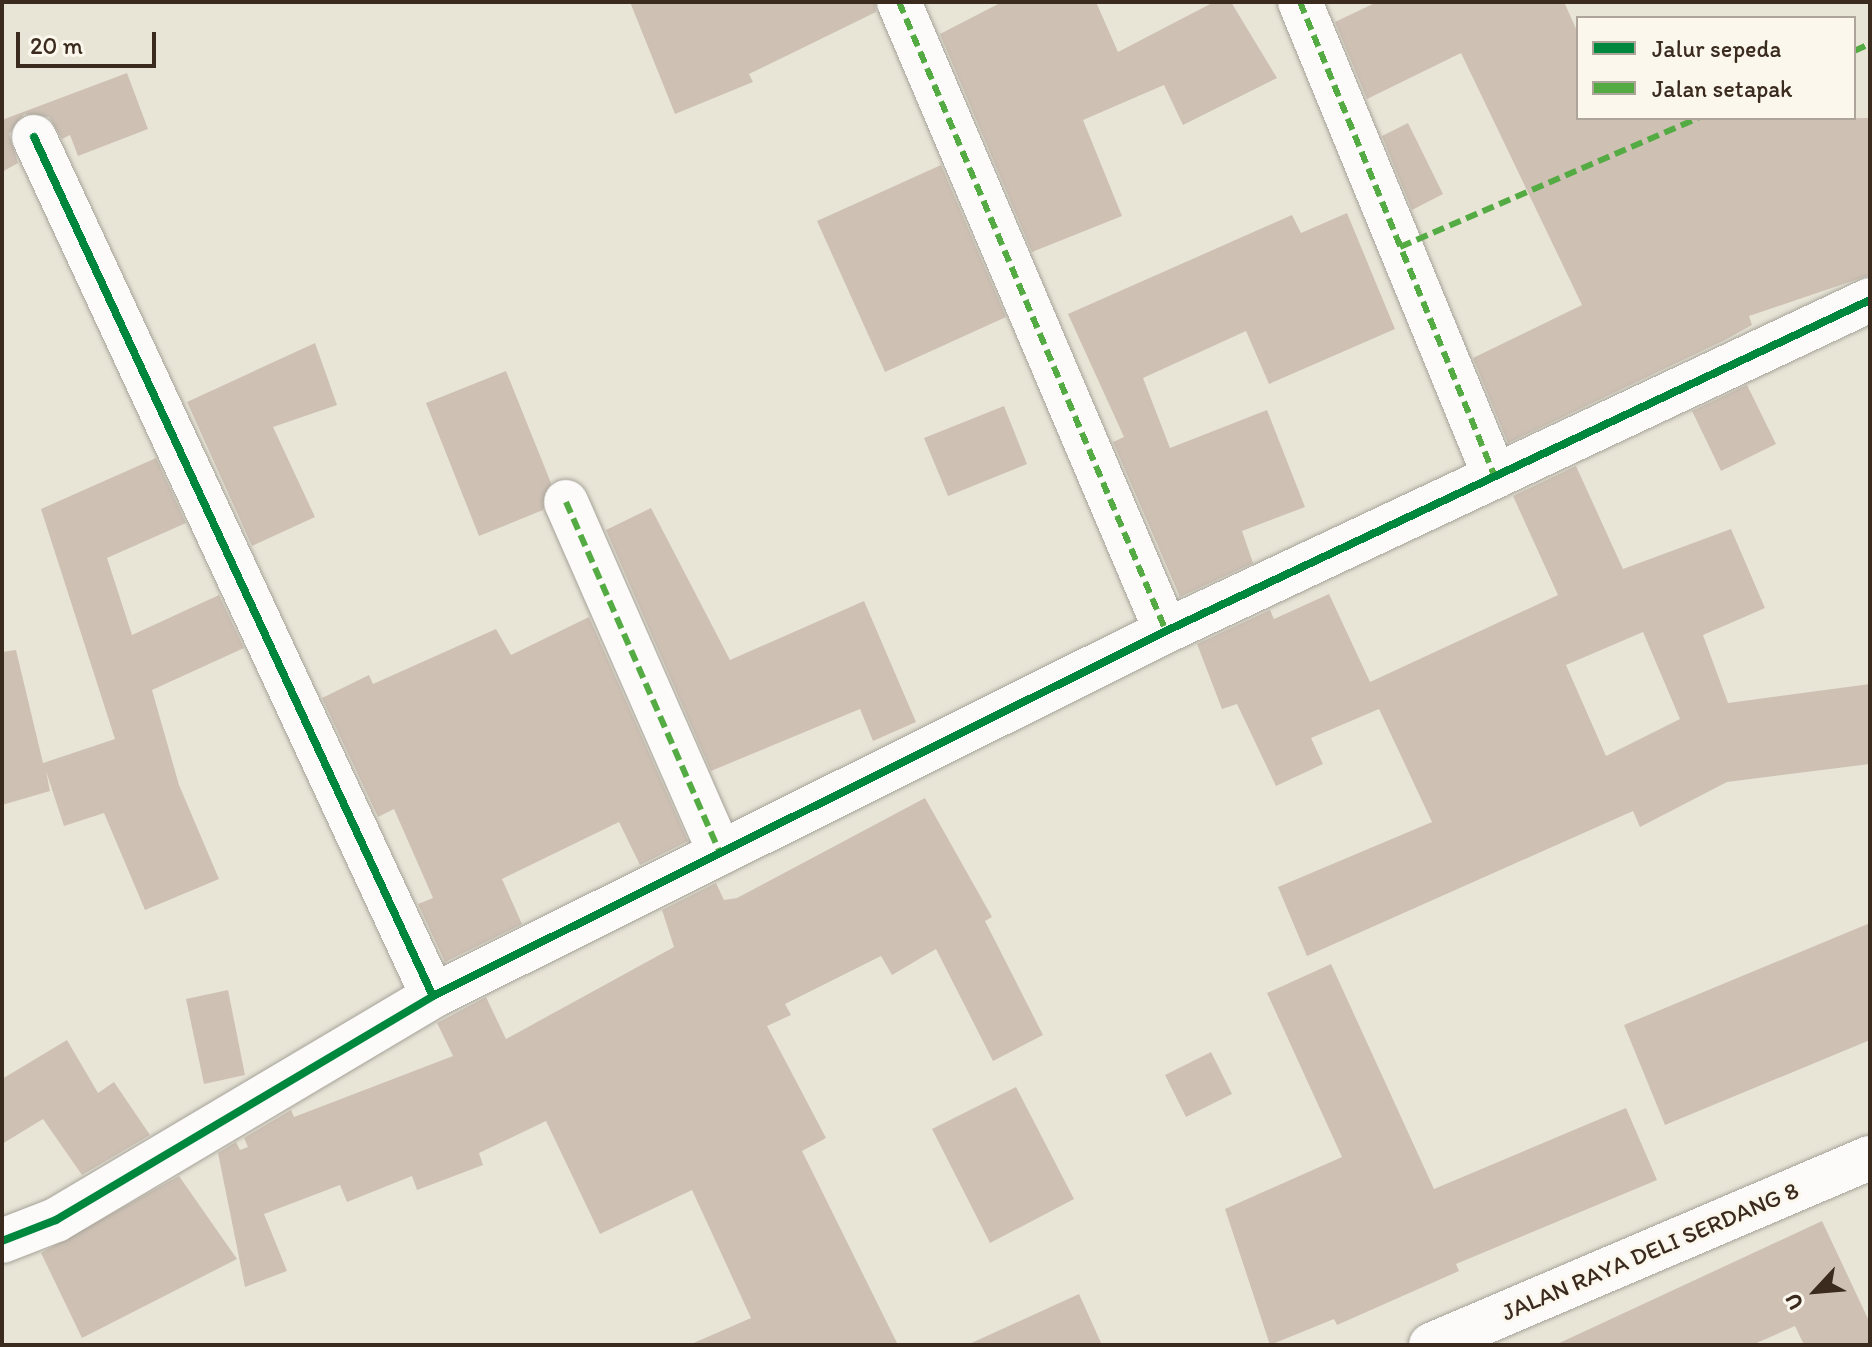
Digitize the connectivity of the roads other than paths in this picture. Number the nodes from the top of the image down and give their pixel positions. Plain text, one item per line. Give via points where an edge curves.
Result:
1 (899, 2) edge
2 (1300, 2) edge
3 (34, 137) dead end
4 (1870, 300) edge
5 (1495, 477) junction
6 (566, 502) dead end
7 (1166, 631) junction
8 (720, 853) junction
9 (433, 996) junction
10 (1870, 1158) edge
11 (2, 1241) edge
12 (1431, 1345) edge

1 - 7 street
2 - 5 street
3 - 9 street
4 - 5 street
5 - 7 street
6 - 8 street
7 - 8 street
8 - 9 street
9 - 11 street via 56,1220
10 - 12 street, JALAN RAYA DELI SERDANG 8

